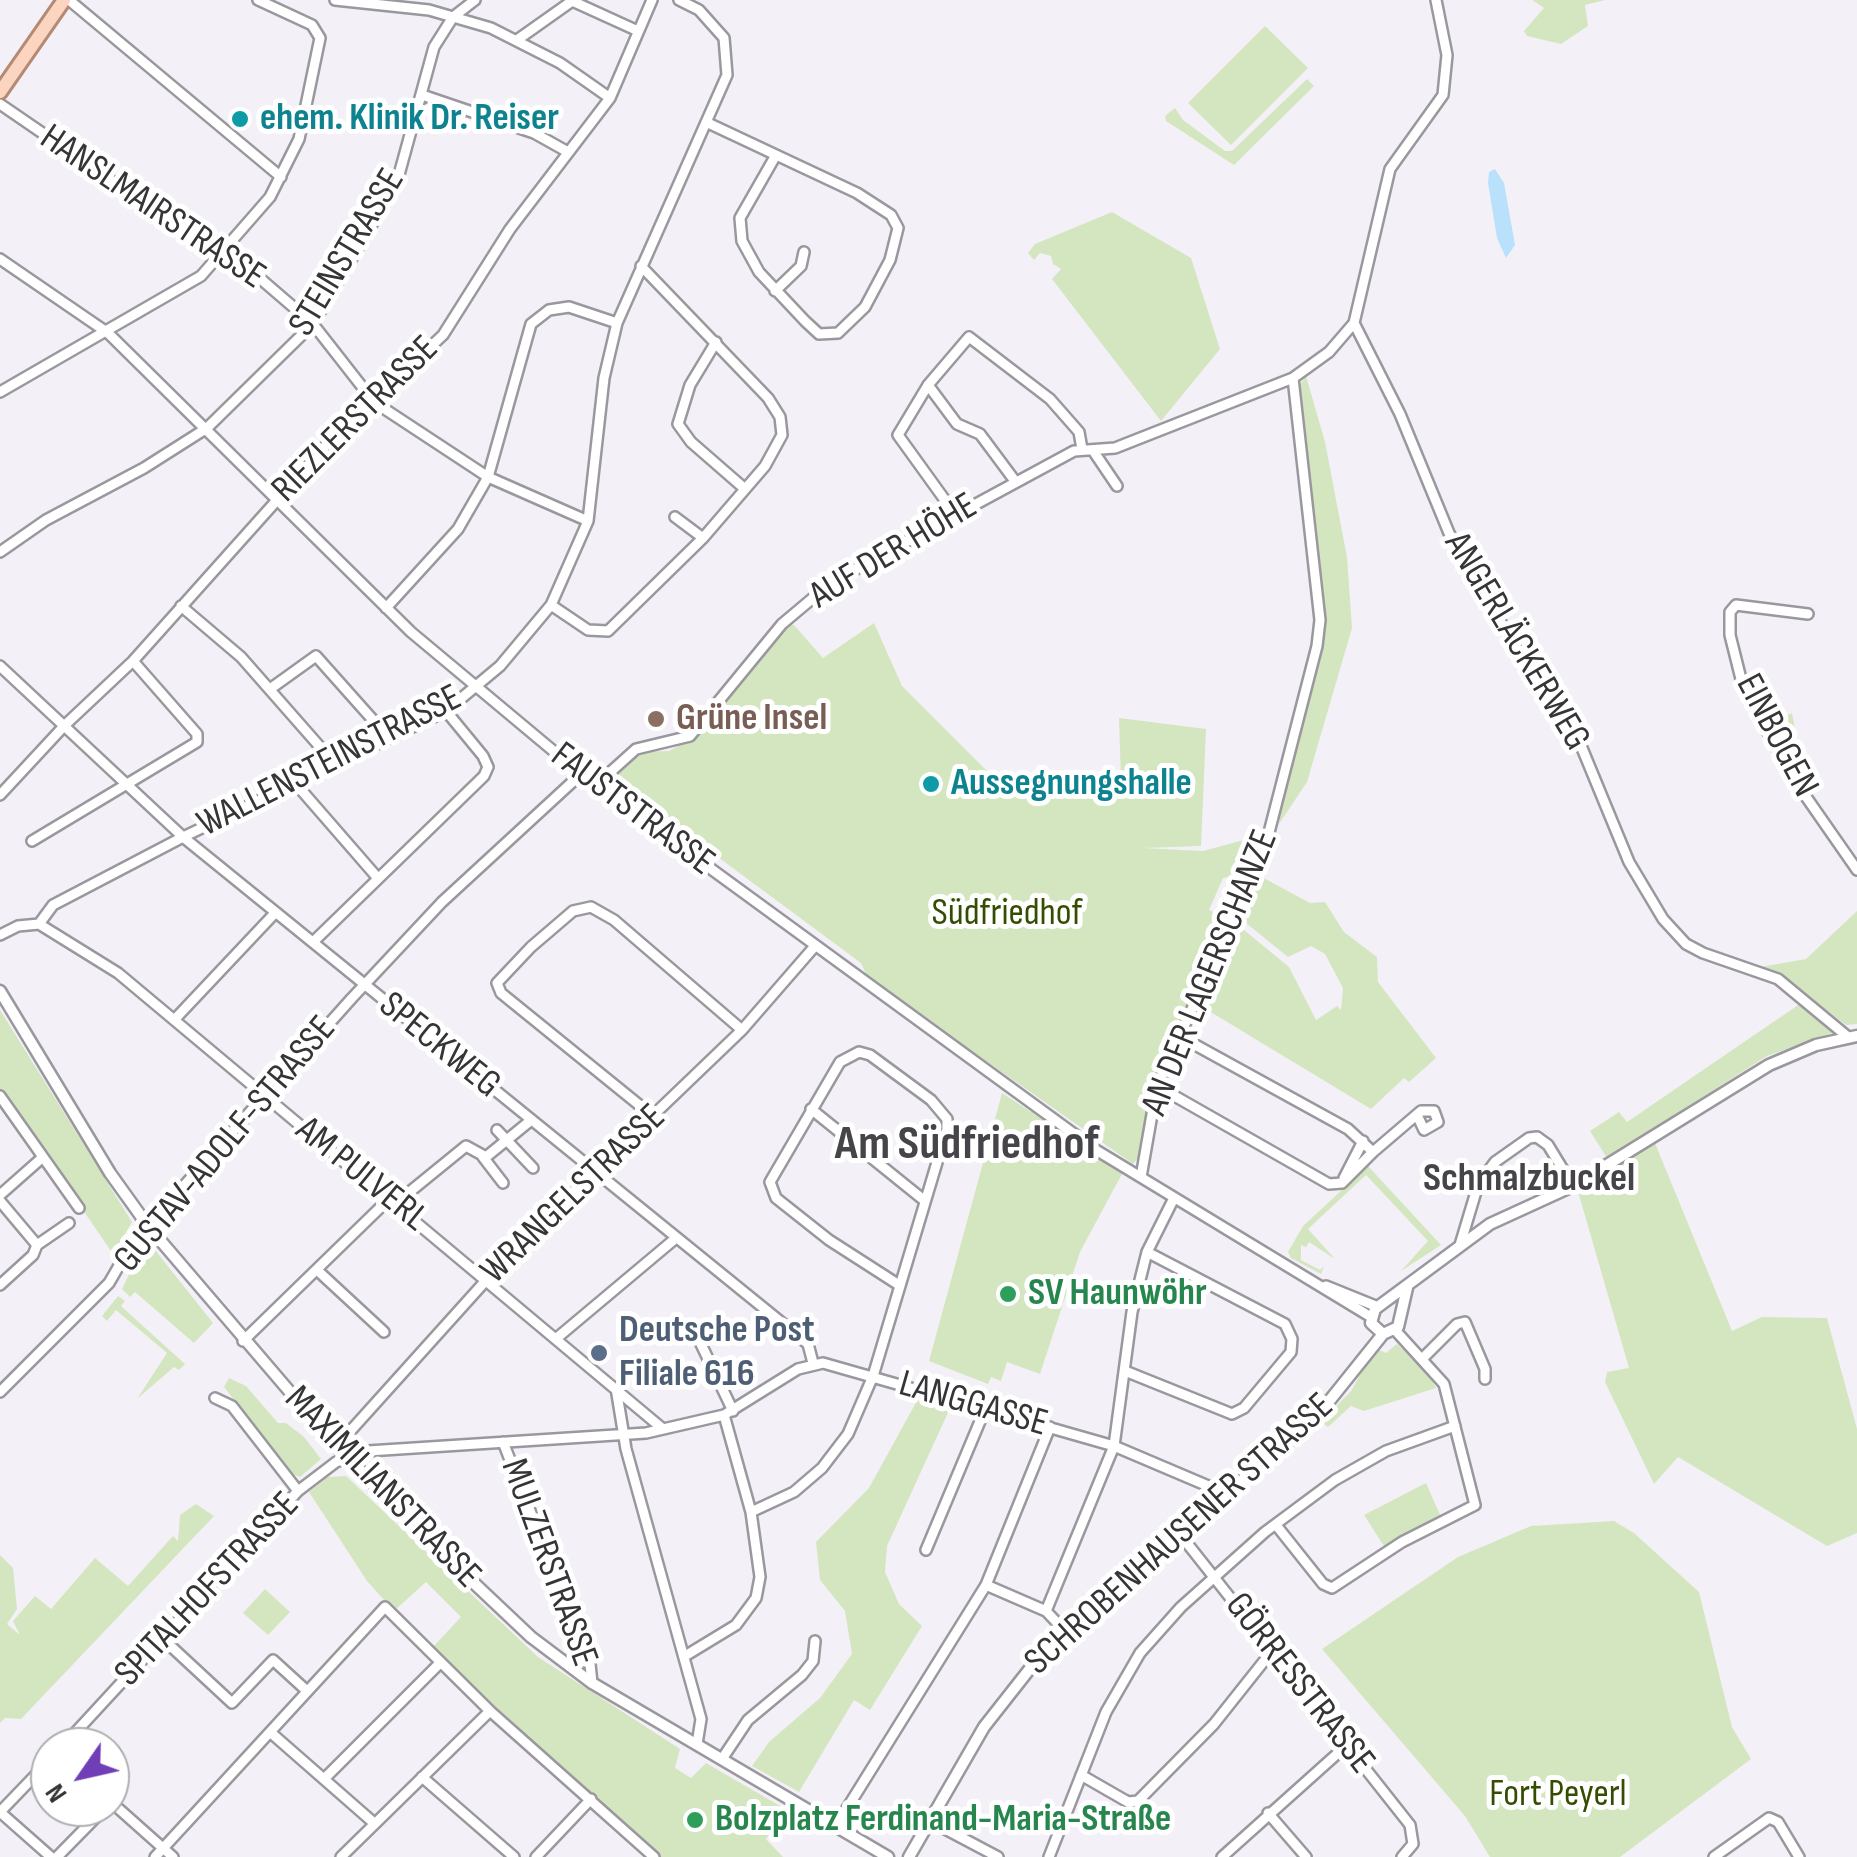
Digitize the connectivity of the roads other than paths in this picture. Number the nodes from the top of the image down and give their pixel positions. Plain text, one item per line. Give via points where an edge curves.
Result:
1 (66, 0) edge
2 (258, 0) edge
3 (335, 0) edge
4 (475, 0) edge
5 (652, 0) edge
6 (679, 0) edge
7 (1436, 0) edge
8 (453, 17) junction
9 (638, 31) junction
10 (517, 40) junction
11 (0, 92) edge
12 (422, 95) junction
13 (610, 98) junction
14 (0, 104) edge
15 (708, 123) junction
16 (568, 152) junction
17 (776, 155) junction
18 (281, 177) junction
19 (227, 250) junction
20 (804, 252) dead end
21 (0, 259) edge
22 (641, 266) junction
23 (775, 291) junction
24 (1354, 322) junction
25 (617, 323) junction
26 (313, 324) junction
27 (108, 333) junction
28 (716, 342) junction
29 (1293, 378) junction
30 (928, 385) junction
31 (0, 392) edge
32 (374, 402) junction
33 (207, 428) junction
34 (1082, 449) junction
35 (1094, 452) junction
36 (488, 476) junction
37 (1015, 481) junction
38 (1117, 486) dead end
39 (744, 489) junction
40 (278, 498) junction
41 (955, 514) junction
42 (674, 517) dead end
43 (588, 521) junction
44 (703, 538) junction
45 (0, 552) edge
46 (552, 605) junction
47 (181, 606) junction
48 (386, 608) junction
49 (1808, 614) dead end
50 (133, 661) junction
51 (0, 666) edge
52 (475, 688) junction
53 (270, 690) junction
54 (446, 711) junction
55 (65, 724) junction
56 (390, 738) junction
57 (334, 764) junction
58 (582, 774) junction
59 (296, 784) junction
60 (596, 785) junction
61 (130, 786) junction
62 (0, 795) edge
63 (182, 836) junction
64 (32, 841) dead end
65 (1857, 870) edge
66 (376, 876) junction
67 (275, 913) junction
68 (39, 924) junction
69 (0, 935) edge
70 (312, 942) junction
71 (815, 946) junction
72 (364, 985) junction
73 (0, 990) edge
74 (176, 1019) junction
75 (742, 1030) junction
76 (1180, 1036) junction
77 (1853, 1036) edge
78 (1157, 1086) junction
79 (0, 1096) edge
80 (264, 1097) junction
81 (811, 1109) junction
82 (1417, 1115) dead end
83 (654, 1117) junction
84 (530, 1121) junction
85 (497, 1130) dead end
86 (507, 1140) junction
87 (1363, 1140) junction
88 (1373, 1152) junction
89 (43, 1156) junction
90 (483, 1156) junction
91 (533, 1168) dead end
92 (596, 1172) junction
93 (1141, 1177) junction
94 (1342, 1182) junction
95 (503, 1183) dead end
96 (1573, 1186) junction
97 (0, 1198) edge
98 (1174, 1198) junction
99 (392, 1200) junction
100 (925, 1201) junction
101 (79, 1208) dead end
102 (69, 1223) dead end
103 (148, 1226) junction
104 (676, 1238) junction
105 (37, 1244) junction
106 (1460, 1245) junction
107 (1146, 1252) junction
108 (317, 1270) junction
109 (486, 1278) junction
110 (0, 1285) edge
111 (899, 1285) junction
112 (1323, 1286) junction
113 (1407, 1288) junction
114 (1382, 1306) junction
115 (1399, 1315) junction
116 (1372, 1322) junction
117 (1395, 1330) junction
118 (384, 1332) dead end
119 (1383, 1334) junction
120 (558, 1337) junction
121 (243, 1341) junction
122 (700, 1342) dead end
123 (1424, 1357) junction
124 (814, 1363) junction
125 (1358, 1367) junction
126 (1125, 1371) junction
127 (873, 1376) junction
128 (1484, 1379) dead end
129 (615, 1386) junction
130 (0, 1392) edge
131 (215, 1398) dead end
132 (986, 1407) junction
133 (729, 1413) junction
134 (1455, 1426) junction
135 (1050, 1427) junction
136 (663, 1429) junction
137 (623, 1436) junction
138 (503, 1442) junction
139 (334, 1443) junction
140 (1114, 1446) junction
141 (348, 1458) junction
142 (298, 1492) junction
143 (1227, 1494) junction
144 (751, 1512) junction
145 (1276, 1524) junction
146 (1179, 1533) junction
147 (926, 1550) dead end
148 (1213, 1576) junction
149 (986, 1585) junction
150 (1046, 1611) junction
151 (1064, 1630) junction
152 (163, 1639) junction
153 (815, 1641) dead end
154 (1272, 1651) junction
155 (685, 1656) junction
156 (440, 1663) junction
157 (592, 1684) junction
158 (307, 1691) junction
159 (490, 1710) junction
160 (81, 1727) edge
161 (270, 1732) junction
162 (696, 1744) junction
163 (1347, 1745) junction
164 (722, 1759) junction
165 (1082, 1775) junction
166 (422, 1777) junction
167 (324, 1779) junction
168 (30, 1781) edge
169 (591, 1800) junction
170 (0, 1812) edge
171 (1268, 1814) junction
172 (130, 1820) edge
173 (930, 1820) junction
174 (374, 1823) junction
175 (836, 1826) junction
176 (85, 1827) edge
177 (163, 1848) junction
178 (54, 1857) edge
179 (155, 1857) edge
180 (173, 1857) edge
181 (341, 1857) edge
182 (514, 1857) edge
183 (536, 1857) edge
184 (654, 1857) edge
185 (888, 1857) edge
186 (909, 1857) edge
187 (998, 1857) edge
188 (1049, 1857) edge
189 (1222, 1857) edge
190 (1306, 1857) edge
191 (1402, 1857) edge
192 (1714, 1857) edge
193 (1799, 1857) edge

1 - 11 main road
1 - 18 street
2 - 18 street via 320,30 298,140
3 - 8 street
4 - 8 street, STEINSTRASSE
5 - 9 street, RIEZLERSTRASSE
6 - 15 street, WALLENSTEINSTRASSE via 700,10 724,38 726,76
7 - 24 street via 1446,39 1444,88 1390,169
8 - 10 street
8 - 12 street, STEINSTRASSE via 434,47
9 - 10 street via 572,1
9 - 13 street, RIEZLERSTRASSE
10 - 13 street
12 - 16 street via 534,132
12 - 26 street, STEINSTRASSE via 391,193
13 - 16 street, RIEZLERSTRASSE
14 - 19 street, HANSLMAIRSTRASSE
15 - 17 street
15 - 22 street, WALLENSTEINSTRASSE
16 - 32 street, RIEZLERSTRASSE via 442,334
17 - 23 street via 740,218 749,256
17 - 23 street via 857,192 891,215 898,228 865,307 838,333 819,334
18 - 19 street
19 - 26 street, HANSLMAIRSTRASSE
19 - 27 street via 200,276
20 - 23 street via 801,266
21 - 27 street, FAUSTSTRASSE
22 - 25 street, WALLENSTEINSTRASSE
22 - 28 street
24 - 29 street via 1329,352
24 - 77 street, ANGERLÄCKERWEG via 1449,533 1517,650 1578,736 1629,862 1664,920 1703,954 1778,979
25 - 36 street via 569,307 549,310 531,324
25 - 43 street, WALLENSTEINSTRASSE
26 - 32 street, HANSLMAIRSTRASSE
26 - 33 street, STEINSTRASSE
27 - 31 street
27 - 33 street, FAUSTSTRASSE
28 - 39 street via 780,416 782,435
28 - 39 street via 690,385 678,424
29 - 35 street
29 - 76 street, AN DER LAGERSCHANZE via 1320,620 1317,646 1265,848
30 - 34 street via 969,337 1050,399 1079,432
30 - 37 street via 957,424 980,434
30 - 41 street via 898,435
32 - 36 street, HANSLMAIRSTRASSE
32 - 40 street, RIEZLERSTRASSE
33 - 40 street, FAUSTSTRASSE
33 - 45 street, STEINSTRASSE
34 - 35 street
34 - 37 street, AUF DER HÖHE
35 - 38 street
36 - 43 street, HANSLMAIRSTRASSE
36 - 48 street via 458,529
37 - 41 street, AUF DER HÖHE
39 - 44 street
40 - 47 street, RIEZLERSTRASSE
40 - 48 street, FAUSTSTRASSE
41 - 60 street, AUF DER HÖHE via 819,590 782,624 690,736 636,749
42 - 44 street
43 - 46 street, WALLENSTEINSTRASSE
44 - 46 street via 608,631 588,630
46 - 52 street, WALLENSTEINSTRASSE
47 - 50 street, RIEZLERSTRASSE
47 - 53 street
48 - 52 street, FAUSTSTRASSE
49 - 65 street, EINBOGEN via 1736,606 1728,620 1732,646 1763,724
50 - 55 street, RIEZLERSTRASSE
50 - 61 street via 198,742
51 - 55 street, SPECKWEG
52 - 54 street, WALLENSTEINSTRASSE
52 - 58 street, FAUSTSTRASSE
53 - 56 street via 316,656
53 - 57 street
54 - 56 street, WALLENSTEINSTRASSE
54 - 66 street via 488,767
55 - 61 street, SPECKWEG
55 - 62 street, RIEZLERSTRASSE
56 - 57 street, WALLENSTEINSTRASSE
57 - 59 street, WALLENSTEINSTRASSE
58 - 60 street, FAUSTSTRASSE
58 - 72 street, GUSTAV-ADOLF-STRASSE via 442,902
59 - 63 street, WALLENSTEINSTRASSE
59 - 66 street
60 - 71 street, FAUSTSTRASSE
61 - 63 street, SPECKWEG
61 - 64 street
63 - 67 street, SPECKWEG
63 - 68 street, WALLENSTEINSTRASSE via 53,905
66 - 70 street
67 - 70 street, SPECKWEG
67 - 74 street
68 - 69 street
68 - 74 street, AM PULVERL
70 - 72 street, SPECKWEG
71 - 75 street, WRANGELSTRASSE
71 - 93 street, FAUSTSTRASSE
72 - 80 street, GUSTAV-ADOLF-STRASSE
72 - 84 street, SPECKWEG
73 - 103 street, MAXIMILIANSTRASSE
74 - 80 street, AM PULVERL
75 - 83 street, WRANGELSTRASSE
75 - 83 street via 591,907 573,911 496,983
76 - 78 street, AN DER LAGERSCHANZE
76 - 87 street
77 - 96 street via 1769,1065
78 - 93 street, AN DER LAGERSCHANZE
78 - 94 street via 1329,1184
79 - 89 street
80 - 99 street, AM PULVERL
80 - 103 street, GUSTAV-ADOLF-STRASSE
81 - 100 street
81 - 100 street via 840,1062 859,1052 931,1100 947,1129
81 - 111 street via 772,1172 772,1192 829,1240
82 - 88 street
83 - 92 street, WRANGELSTRASSE
84 - 86 street
84 - 92 street, SPECKWEG
85 - 86 street
86 - 90 street
86 - 91 street
87 - 88 street
87 - 94 street
88 - 94 street
89 - 97 street
89 - 101 street
90 - 95 street
90 - 99 street via 466,1146
92 - 104 street, SPECKWEG
92 - 109 street, WRANGELSTRASSE
93 - 98 street, FAUSTSTRASSE
96 - 106 street
96 - 106 street via 1542,1140 1536,1136 1516,1146 1478,1185
97 - 105 street
98 - 107 street
98 - 112 street, FAUSTSTRASSE
99 - 108 street
99 - 109 street, AM PULVERL
100 - 111 street
102 - 105 street
103 - 121 street, MAXIMILIANSTRASSE
103 - 130 street, GUSTAV-ADOLF-STRASSE via 109,1282
104 - 120 street
104 - 124 street, SPECKWEG via 808,1344
105 - 110 street
106 - 113 street
107 - 126 street
107 - 126 street via 1271,1314 1285,1324 1291,1352 1232,1414
108 - 118 street
108 - 121 street
109 - 120 street, AM PULVERL
109 - 139 street, WRANGELSTRASSE
111 - 127 street
112 - 114 street, FAUSTSTRASSE
112 - 116 street, FAUSTSTRASSE
113 - 114 street
113 - 115 street
114 - 115 street
114 - 116 street, SCHROBENHAUSENER STRASSE
115 - 117 street
116 - 119 street
116 - 125 street, SCHROBENHAUSENER STRASSE
117 - 119 street
117 - 123 street
119 - 125 street, SCHROBENHAUSENER STRASSE
120 - 129 street, AM PULVERL
121 - 139 street, MAXIMILIANSTRASSE
122 - 133 street
123 - 128 street via 1465,1322
123 - 134 street via 1444,1384
124 - 127 street, LANGGASSE
124 - 133 street
125 - 143 street, SCHROBENHAUSENER STRASSE via 1314,1420
126 - 140 street
127 - 132 street, LANGGASSE
127 - 144 street via 848,1434 822,1468 794,1492
129 - 136 street, AM PULVERL
129 - 137 street
131 - 142 street via 232,1406
132 - 135 street, LANGGASSE
132 - 147 street
133 - 136 street, SPITALHOFSTRASSE
133 - 144 street
134 - 145 street via 1369,1460
134 - 145 street via 1475,1506 1335,1586 1323,1584
135 - 140 street, LANGGASSE
135 - 149 street
136 - 137 street, SPITALHOFSTRASSE
137 - 138 street, SPITALHOFSTRASSE
137 - 155 street
138 - 141 street, SPITALHOFSTRASSE
138 - 157 street, MULZERSTRASSE via 590,1664
139 - 141 street, MAXIMILIANSTRASSE
140 - 143 street, LANGGASSE
140 - 150 street
141 - 142 street, SPITALHOFSTRASSE
141 - 157 street, MAXIMILIANSTRASSE via 531,1637
142 - 152 street, SPITALHOFSTRASSE
143 - 146 street, SCHROBENHAUSENER STRASSE
144 - 155 street via 760,1558 756,1598 724,1635
145 - 148 street
146 - 148 street, GÖRRESSTRASSE
146 - 151 street, SCHROBENHAUSENER STRASSE
148 - 154 street, GÖRRESSTRASSE
148 - 165 street via 1140,1654 1106,1712
149 - 150 street
149 - 175 street
150 - 151 street
151 - 173 street, SCHROBENHAUSENER STRASSE via 1001,1702
152 - 158 street via 232,1704 272,1660
152 - 160 street, SPITALHOFSTRASSE
153 - 164 street via 813,1661 802,1676 748,1720
154 - 163 street, GÖRRESSTRASSE
154 - 165 street via 1214,1724 1138,1802
155 - 162 street via 702,1719
156 - 158 street via 385,1607
156 - 159 street
156 - 167 street
157 - 162 street, MAXIMILIANSTRASSE
158 - 161 street
159 - 166 street
159 - 169 street
161 - 167 street
161 - 177 street
162 - 164 street, MAXIMILIANSTRASSE
163 - 171 street
163 - 191 street, GÖRRESSTRASSE via 1410,1825 1414,1837
164 - 175 street, MAXIMILIANSTRASSE
165 - 188 street
166 - 174 street
166 - 182 street
167 - 174 street
168 - 170 street
169 - 183 street
169 - 184 street
170 - 178 street
171 - 189 street
171 - 190 street
172 - 177 street
173 - 186 street, SCHROBENHAUSENER STRASSE
173 - 187 street
174 - 181 street
175 - 185 street, MAXIMILIANSTRASSE
176 - 178 street
177 - 179 street
177 - 180 street
192 - 193 street via 1769,1818

